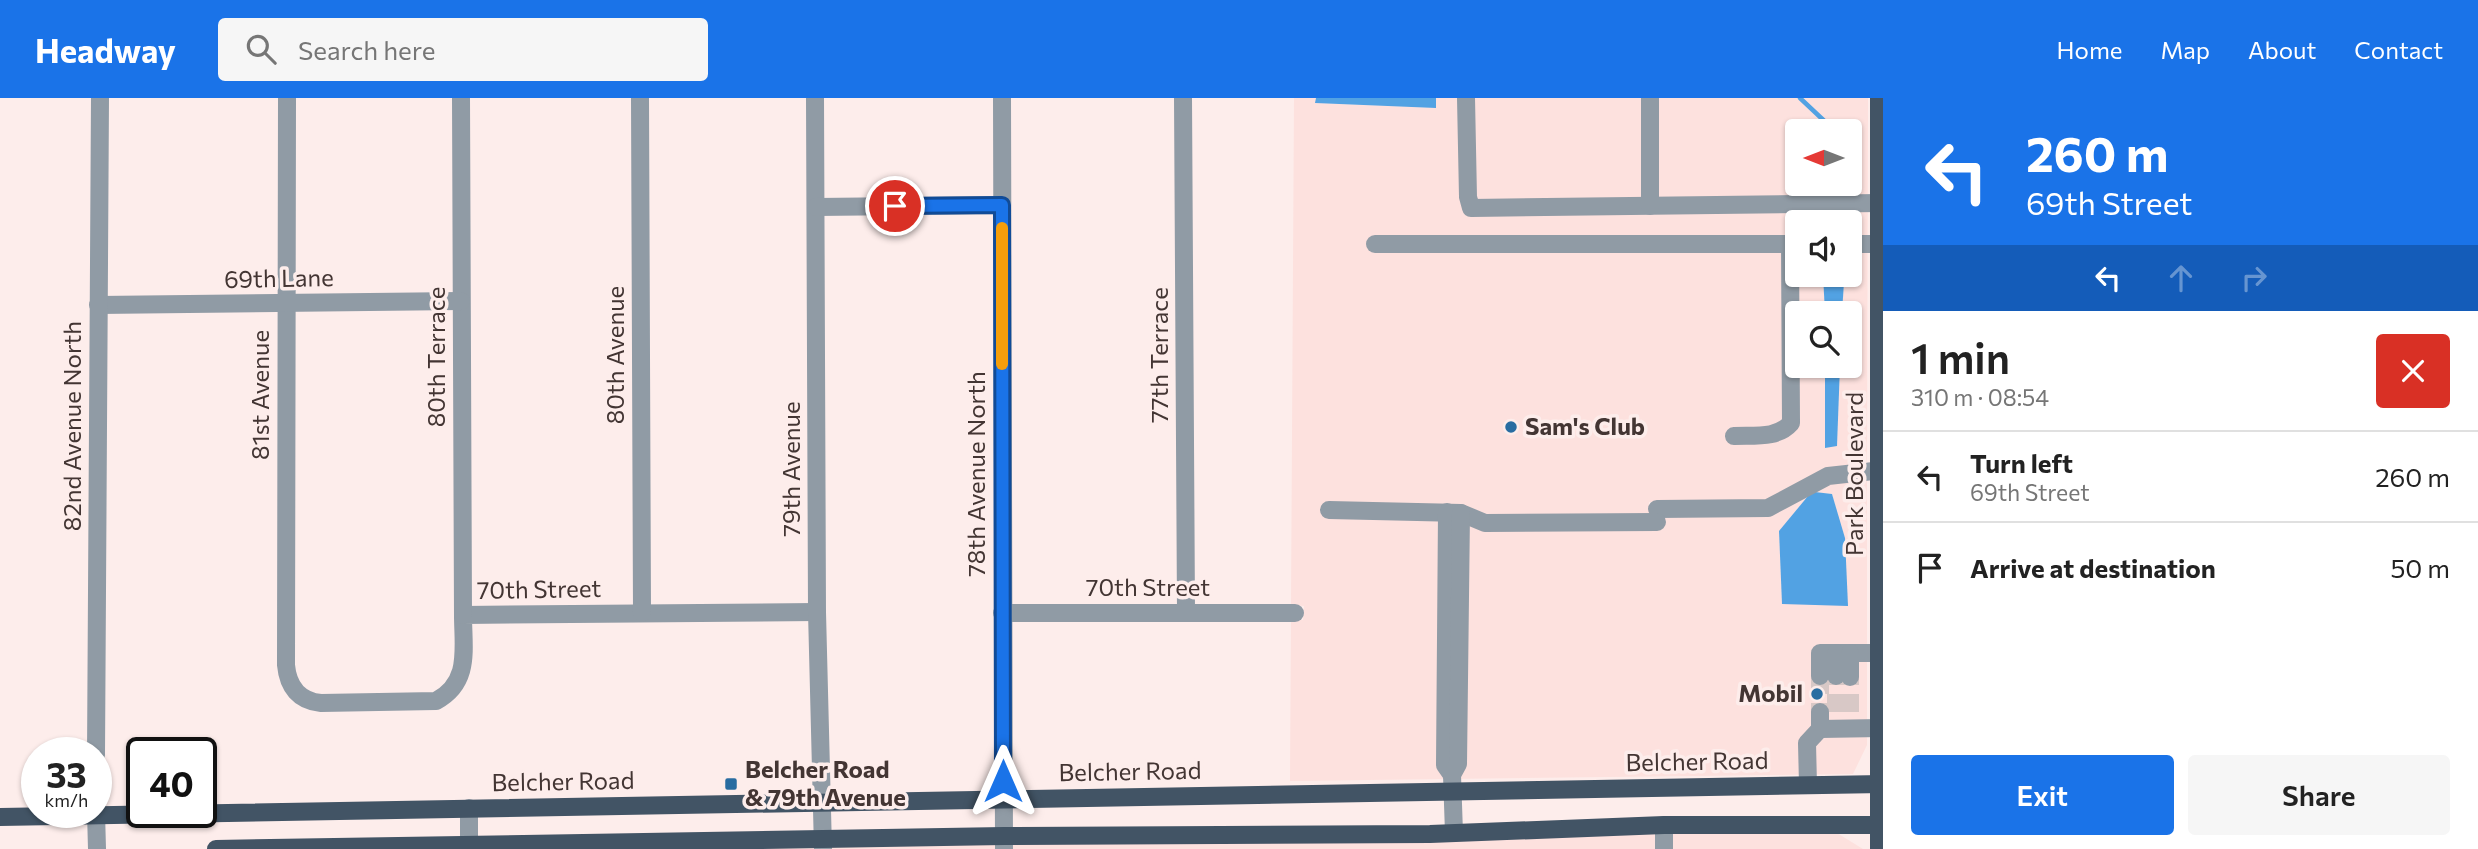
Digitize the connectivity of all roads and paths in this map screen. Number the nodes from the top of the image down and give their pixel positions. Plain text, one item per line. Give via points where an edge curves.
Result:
1 (100, 98) edge
2 (286, 98) edge
3 (461, 98) edge
4 (639, 98) edge
5 (815, 98) edge
6 (1002, 98) edge
7 (1183, 98) edge
8 (1466, 98) edge
9 (1650, 98) edge
10 (1879, 98) edge
11 (1880, 203) junction
12 (1002, 205) junction
13 (1650, 206) junction
14 (816, 207) junction
15 (1375, 244) dead end
16 (1785, 244) edge
17 (1862, 244) edge
18 (1880, 244) junction
19 (1793, 287) edge
20 (461, 301) junction
21 (98, 304) junction
22 (286, 304) junction
23 (1734, 436) dead end
24 (1882, 470) edge
25 (1329, 510) dead end
26 (1454, 513) junction
27 (1186, 611) junction
28 (817, 612) junction
29 (642, 613) junction
30 (1002, 613) junction
31 (1295, 613) dead end
32 (463, 615) junction
33 (1843, 653) junction
34 (1880, 653) junction
35 (294, 690) joint
36 (1881, 728) junction
37 (96, 737) edge
38 (1453, 783) junction
39 (1882, 784) edge
40 (1808, 785) junction
41 (1004, 800) junction
42 (822, 802) junction
43 (469, 808) junction
44 (112, 813) edge
45 (21, 816) edge
46 (0, 817) edge
47 (1664, 825) junction
48 (1881, 825) edge
49 (96, 828) edge
50 (1454, 833) junction
51 (1004, 842) edge
52 (823, 844) edge
53 (469, 847) edge
54 (97, 849) edge
55 (216, 849) edge
56 (1664, 849) edge
57 (1879, 849) edge

1 - 21 street, 82nd Avenue North
2 - 22 street, 81st Avenue
3 - 20 street, 80th Terrace
4 - 29 street, 80th Avenue
5 - 14 street, 79th Avenue
6 - 12 street, 78th Avenue North
7 - 27 street, 77th Terrace
8 - 13 street via 1471,208
9 - 13 street
10 - 11 main road, Park Boulevard
11 - 13 street
11 - 18 main road, Park Boulevard
12 - 14 street
12 - 30 street, 78th Avenue North
14 - 28 street, 79th Avenue
15 - 16 street
17 - 18 street
18 - 24 main road, Park Boulevard
19 - 23 street via 1791,423 1773,435
20 - 22 street, 69th Lane
20 - 32 street, 80th Terrace
21 - 22 street, 69th Lane
21 - 37 street, 82nd Avenue North
22 - 35 street, 81st Avenue via 286,665
24 - 26 street via 1828,476 1768,508 1485,523
24 - 34 main road, Park Boulevard
25 - 26 street
26 - 38 street via 1458,764
27 - 30 street, 70th Street
27 - 31 street, 70th Street
28 - 29 street, 70th Street
28 - 42 street, 79th Avenue
29 - 32 street, 70th Street
30 - 41 street, 78th Avenue North
32 - 35 street, 70th Street via 460,677 436,701 321,703 306,700
33 - 33 street via 1835,676 1820,653
33 - 34 street
34 - 36 main road, Park Boulevard
36 - 39 main road, Park Boulevard
36 - 40 street via 1835,720 1807,743
38 - 40 main road, Belcher Road
38 - 41 main road, Belcher Road
38 - 50 street
39 - 40 main road, Belcher Road
39 - 48 main road, Park Boulevard
41 - 42 main road, Belcher Road
41 - 51 street, 78th Avenue North
42 - 43 main road, Belcher Road
42 - 52 street, 79th Avenue
43 - 44 main road, Belcher Road
43 - 53 street
45 - 46 main road, Belcher Road
47 - 48 main road
47 - 50 main road
47 - 56 street
48 - 57 main road, Park Boulevard
49 - 54 street
50 - 51 main road
51 - 52 main road
52 - 53 main road
53 - 55 main road

